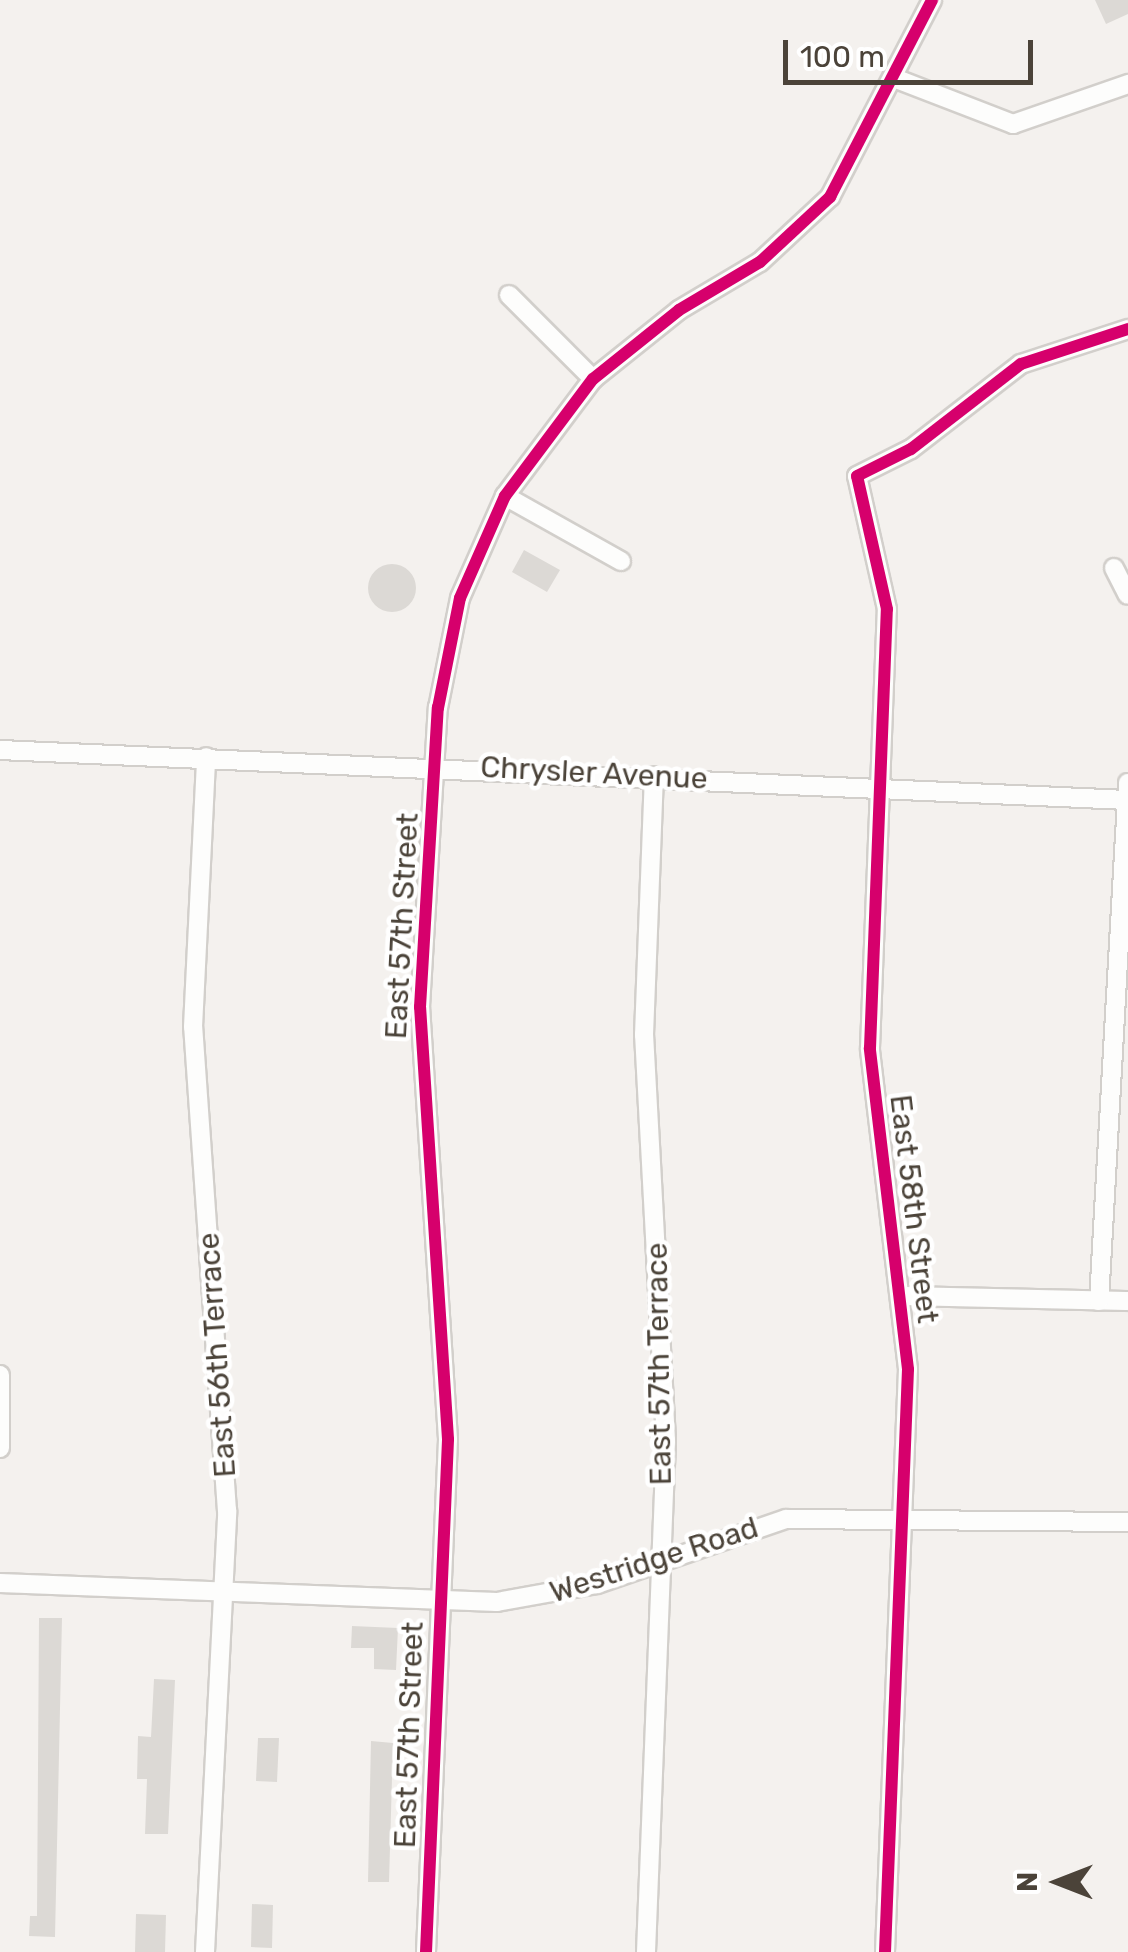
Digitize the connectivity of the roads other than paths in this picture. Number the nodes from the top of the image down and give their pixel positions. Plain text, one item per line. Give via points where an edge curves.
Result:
1 (932, 0) edge
2 (894, 78) junction
3 (1128, 84) edge
4 (510, 295) dead end
5 (1128, 328) edge
6 (593, 379) junction
7 (505, 496) junction
8 (620, 561) dead end
9 (1114, 568) dead end
10 (1128, 596) edge
11 (0, 750) edge
12 (206, 758) junction
13 (435, 766) junction
14 (654, 776) junction
15 (1128, 782) edge
16 (877, 787) junction
17 (1128, 800) edge
18 (902, 1296) junction
19 (1099, 1301) junction
20 (1128, 1301) edge
21 (0, 1375) edge
22 (0, 1448) edge
23 (908, 1514) junction
24 (1128, 1522) edge
25 (660, 1560) junction
26 (0, 1583) edge
27 (222, 1592) junction
28 (440, 1600) junction
29 (204, 1952) edge
30 (426, 1952) edge
31 (646, 1952) edge
32 (885, 1952) edge

1 - 2 street
2 - 3 street via 1012,124 1064,114
2 - 6 street, East 57th Street via 848,170 809,221
4 - 6 street
5 - 16 street, East 58th Street via 1022,364 911,449 857,476 887,609
6 - 7 street, East 57th Street
7 - 8 street
7 - 13 street, East 57th Street via 451,635
9 - 10 street
11 - 12 street, Chrysler Avenue
12 - 13 street, Chrysler Avenue
12 - 27 street, East 56th Terrace via 193,1026 224,1426
13 - 14 street, Chrysler Avenue
13 - 28 street, East 57th Street via 419,1078 448,1358
14 - 16 street, Chrysler Avenue
14 - 25 street, East 57th Terrace via 644,1035 664,1326
15 - 17 street
16 - 17 street, Chrysler Avenue
16 - 18 street, East 58th Street via 870,1048
17 - 19 street
18 - 19 street
18 - 23 street, East 58th Street
19 - 20 street
21 - 22 street
23 - 24 street, Westridge Road
23 - 25 street, Westridge Road via 786,1519
23 - 32 street, East 58th Street
25 - 28 street, Westridge Road via 547,1596
25 - 31 street, East 57th Terrace
26 - 27 street, Westridge Road
27 - 28 street, Westridge Road
27 - 29 street, East 56th Terrace
28 - 30 street, East 57th Street

